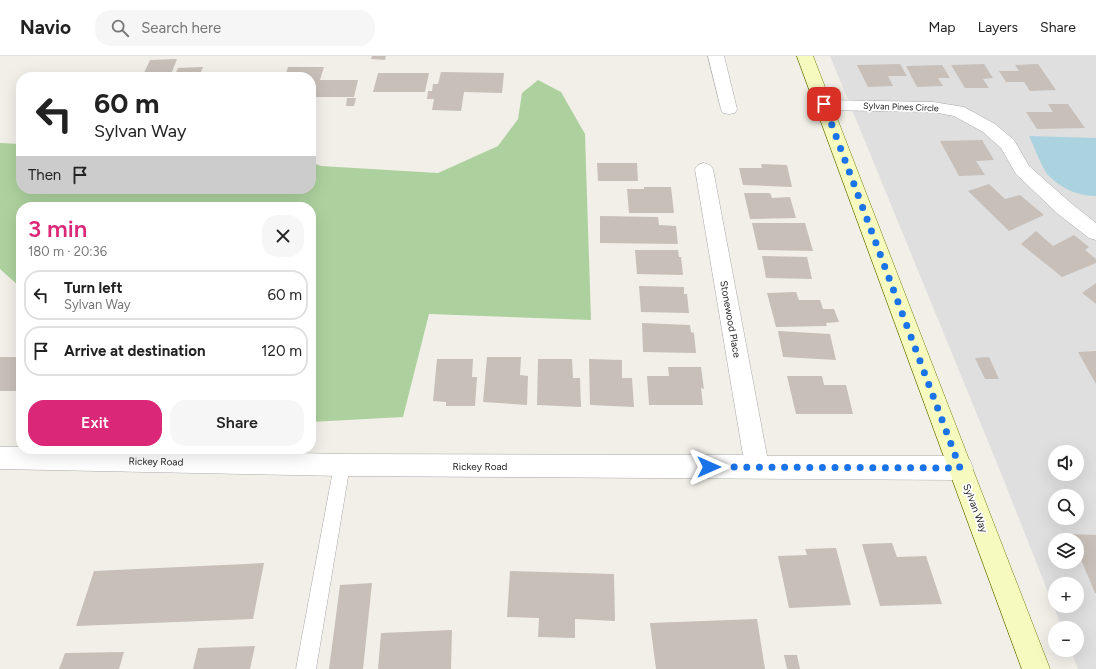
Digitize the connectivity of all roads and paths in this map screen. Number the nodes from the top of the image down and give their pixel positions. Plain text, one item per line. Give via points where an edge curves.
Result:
1 (716, 56) edge
2 (806, 56) edge
3 (824, 104) junction
4 (729, 109) dead end
5 (704, 169) dead end
6 (1096, 233) edge
7 (0, 458) edge
8 (342, 465) junction
9 (757, 468) junction
10 (960, 468) junction
11 (306, 669) edge
12 (1036, 669) edge

1 - 4 street
2 - 3 main road, Sylvan Way
3 - 6 street, Sylvan Pines Circle via 933,107 958,111 989,128 1008,144 1022,170
3 - 10 main road, Sylvan Way
5 - 9 street, Stonewood Place
7 - 8 street, Rickey Road
8 - 9 street, Rickey Road
8 - 11 lane
9 - 10 street, Rickey Road
10 - 12 main road, Sylvan Way

